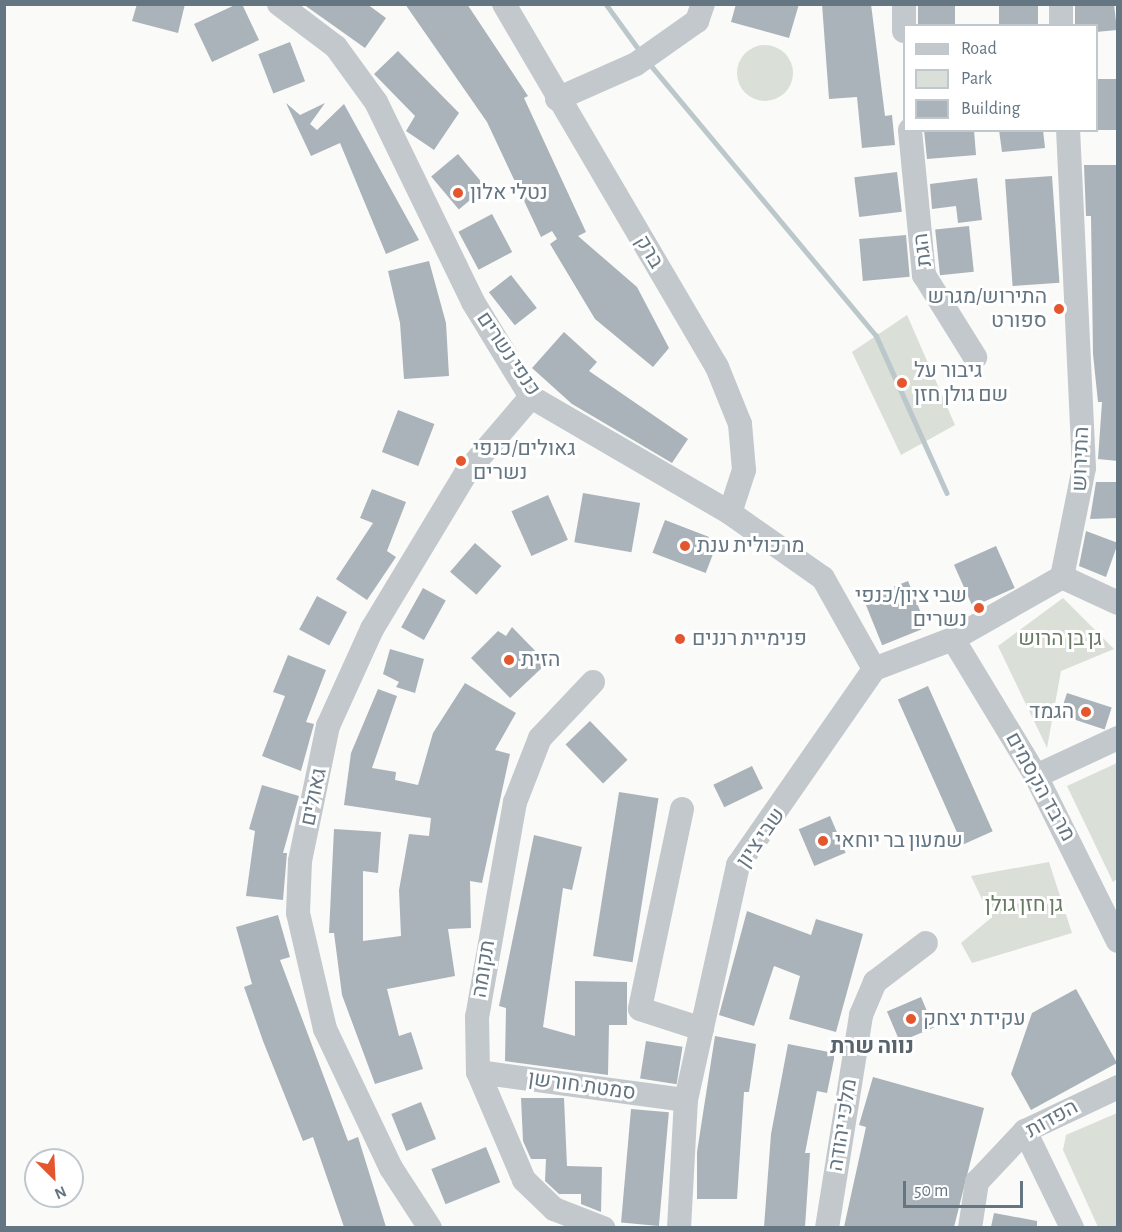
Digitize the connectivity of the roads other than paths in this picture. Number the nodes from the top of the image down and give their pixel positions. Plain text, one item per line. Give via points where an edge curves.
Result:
1 (279, 4) edge
2 (504, 4) edge
3 (703, 4) edge
4 (904, 4) edge
5 (1061, 4) edge
6 (904, 24) edge
7 (1061, 24) edge
8 (557, 99) junction
9 (910, 132) edge
10 (1068, 132) edge
11 (975, 357) dead end
12 (531, 397) junction
13 (730, 513) junction
14 (1062, 577) junction
15 (1118, 603) edge
16 (953, 639) junction
17 (874, 669) junction
18 (593, 682) dead end
19 (1118, 738) edge
20 (1036, 776) junction
21 (682, 809) dead end
22 (1118, 941) edge
23 (926, 943) dead end
24 (702, 1029) junction
25 (478, 1072) junction
26 (1118, 1087) edge
27 (686, 1100) junction
28 (1025, 1131) junction
29 (430, 1227) edge
30 (603, 1227) edge
31 (679, 1227) edge
32 (827, 1227) edge
33 (970, 1227) edge
34 (1071, 1227) edge

1 - 12 street, כנפי נשרים via 336,47 376,102 468,292
2 - 8 street, ברק
3 - 8 street via 697,21 636,64
4 - 6 street
5 - 7 street
8 - 13 street, ברק via 717,367 741,424 744,470
9 - 11 street, הגת via 924,275
10 - 14 street, התירוש via 1084,468
12 - 13 street, כנפי נשרים
12 - 29 street, גאולים via 466,473 372,629 328,726 300,861 298,913 325,1029 391,1168
13 - 17 street, כנפי נשרים via 823,578
14 - 15 street
14 - 16 street
16 - 17 street
16 - 20 street, מרבד הקסמים
17 - 24 street, שבי ציון via 738,865
18 - 25 street, תקומה via 540,738 515,802 484,956 477,1017
19 - 20 street
20 - 22 street, מרבד הקסמים
21 - 24 street via 640,1009
23 - 32 street, מלכי יהודה via 875,982 861,1015
24 - 27 street, שבי ציון
25 - 27 street, סמטת חורשן
25 - 30 street, תקומה via 524,1180 554,1209
26 - 28 street, הפדות
27 - 31 street, שבי ציון
28 - 33 street, הפדות via 977,1182
28 - 34 street

